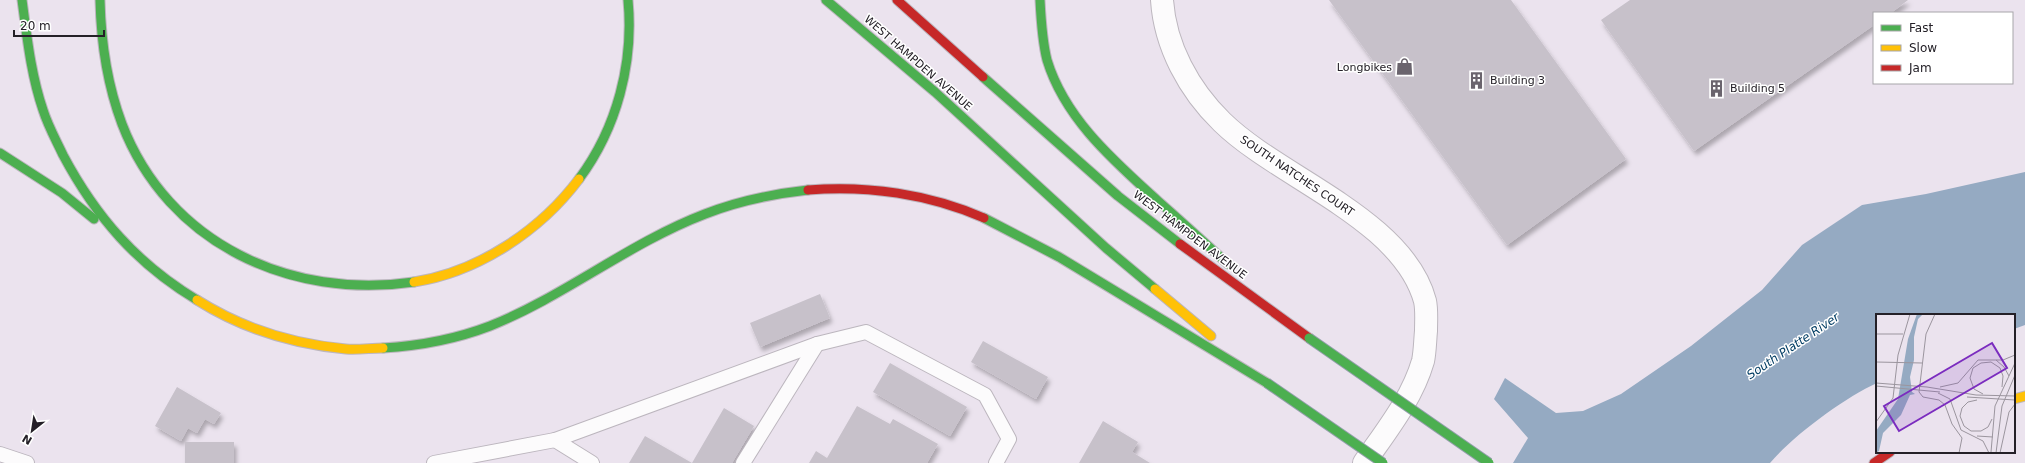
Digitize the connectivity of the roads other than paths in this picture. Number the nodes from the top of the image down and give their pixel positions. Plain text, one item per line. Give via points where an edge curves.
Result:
1 (22, 0) edge
2 (100, 0) edge
3 (628, 0) edge
4 (826, 0) edge
5 (897, 0) edge
6 (1040, 0) edge
7 (1162, 0) edge
8 (0, 153) edge
9 (124, 242) junction
10 (1233, 269) dead end
11 (1245, 279) dead end
12 (1308, 338) junction
13 (817, 344) junction
14 (1267, 383) junction
15 (2025, 396) edge
16 (2015, 399) edge
17 (555, 440) junction
18 (1889, 453) edge
19 (0, 454) edge
20 (27, 463) edge
21 (434, 463) edge
22 (592, 463) edge
23 (743, 463) edge
24 (996, 463) edge
25 (1364, 463) edge
26 (1383, 463) edge
27 (1489, 463) edge
28 (1874, 463) edge

1 - 9 main road via 28,43 48,124 67,164 89,200
2 - 3 main road via 102,52 108,82 120,117 133,148 171,204 195,227 221,245 277,272 328,281 392,286 431,280 471,266 510,244 545,218 574,186 596,154 612,119 623,80 628,42
4 - 14 main road, WEST HAMPDEN AVENUE via 935,92 1106,248
5 - 12 main road, WEST HAMPDEN AVENUE via 1118,196
6 - 10 main road via 1044,52 1053,76 1085,130 1105,152
7 - 25 street, SOUTH NATCHES COURT via 1179,65 1213,112 1231,131 1262,154 1356,215 1397,252 1415,275 1425,301 1423,360 1406,400
8 - 9 main road via 62,193
9 - 14 main road via 168,283 198,304 268,335 303,344 340,349 411,348 485,328 682,224 722,208 766,195 809,190 861,190 908,194 958,208 1008,229 1080,269
11 - 12 main road
12 - 27 main road, WEST HAMPDEN AVENUE, bridge
13 - 17 lane
13 - 23 lane
13 - 24 lane via 866,332 985,395 1009,439
14 - 26 main road, WEST HAMPDEN AVENUE, bridge
15 - 16 main road
17 - 21 lane
17 - 22 lane
18 - 28 main road
19 - 20 lane

